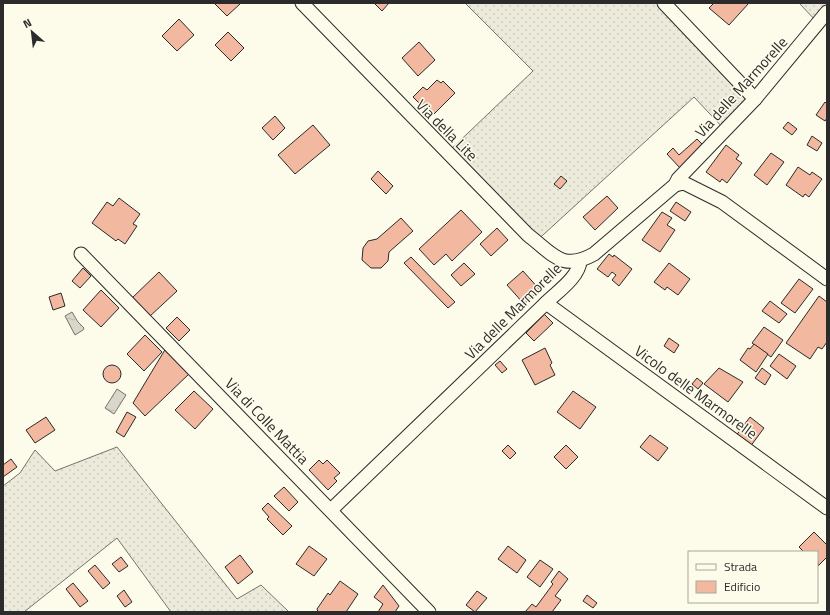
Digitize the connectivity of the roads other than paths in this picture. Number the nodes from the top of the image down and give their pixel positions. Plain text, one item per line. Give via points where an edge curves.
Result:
1 (302, 3) edge
2 (664, 3) edge
3 (827, 12) edge
4 (755, 99) junction
5 (675, 185) junction
6 (82, 254) dead end
7 (580, 261) junction
8 (827, 279) edge
9 (546, 303) junction
10 (827, 508) edge
11 (331, 510) junction
12 (429, 612) edge

1 - 7 street, Via della Lite via 528,235 565,262
2 - 4 street
3 - 4 street, Via delle Marmorelle
4 - 5 street, Via delle Marmorelle
5 - 7 street, Via delle Marmorelle via 604,246
5 - 8 street via 684,183 722,202
6 - 11 street, Via di Colle Mattia
7 - 9 street, Via delle Marmorelle via 572,277
9 - 10 street, Vicolo delle Marmorelle
9 - 11 street, Via delle Marmorelle
11 - 12 street, Via di Colle Mattia

